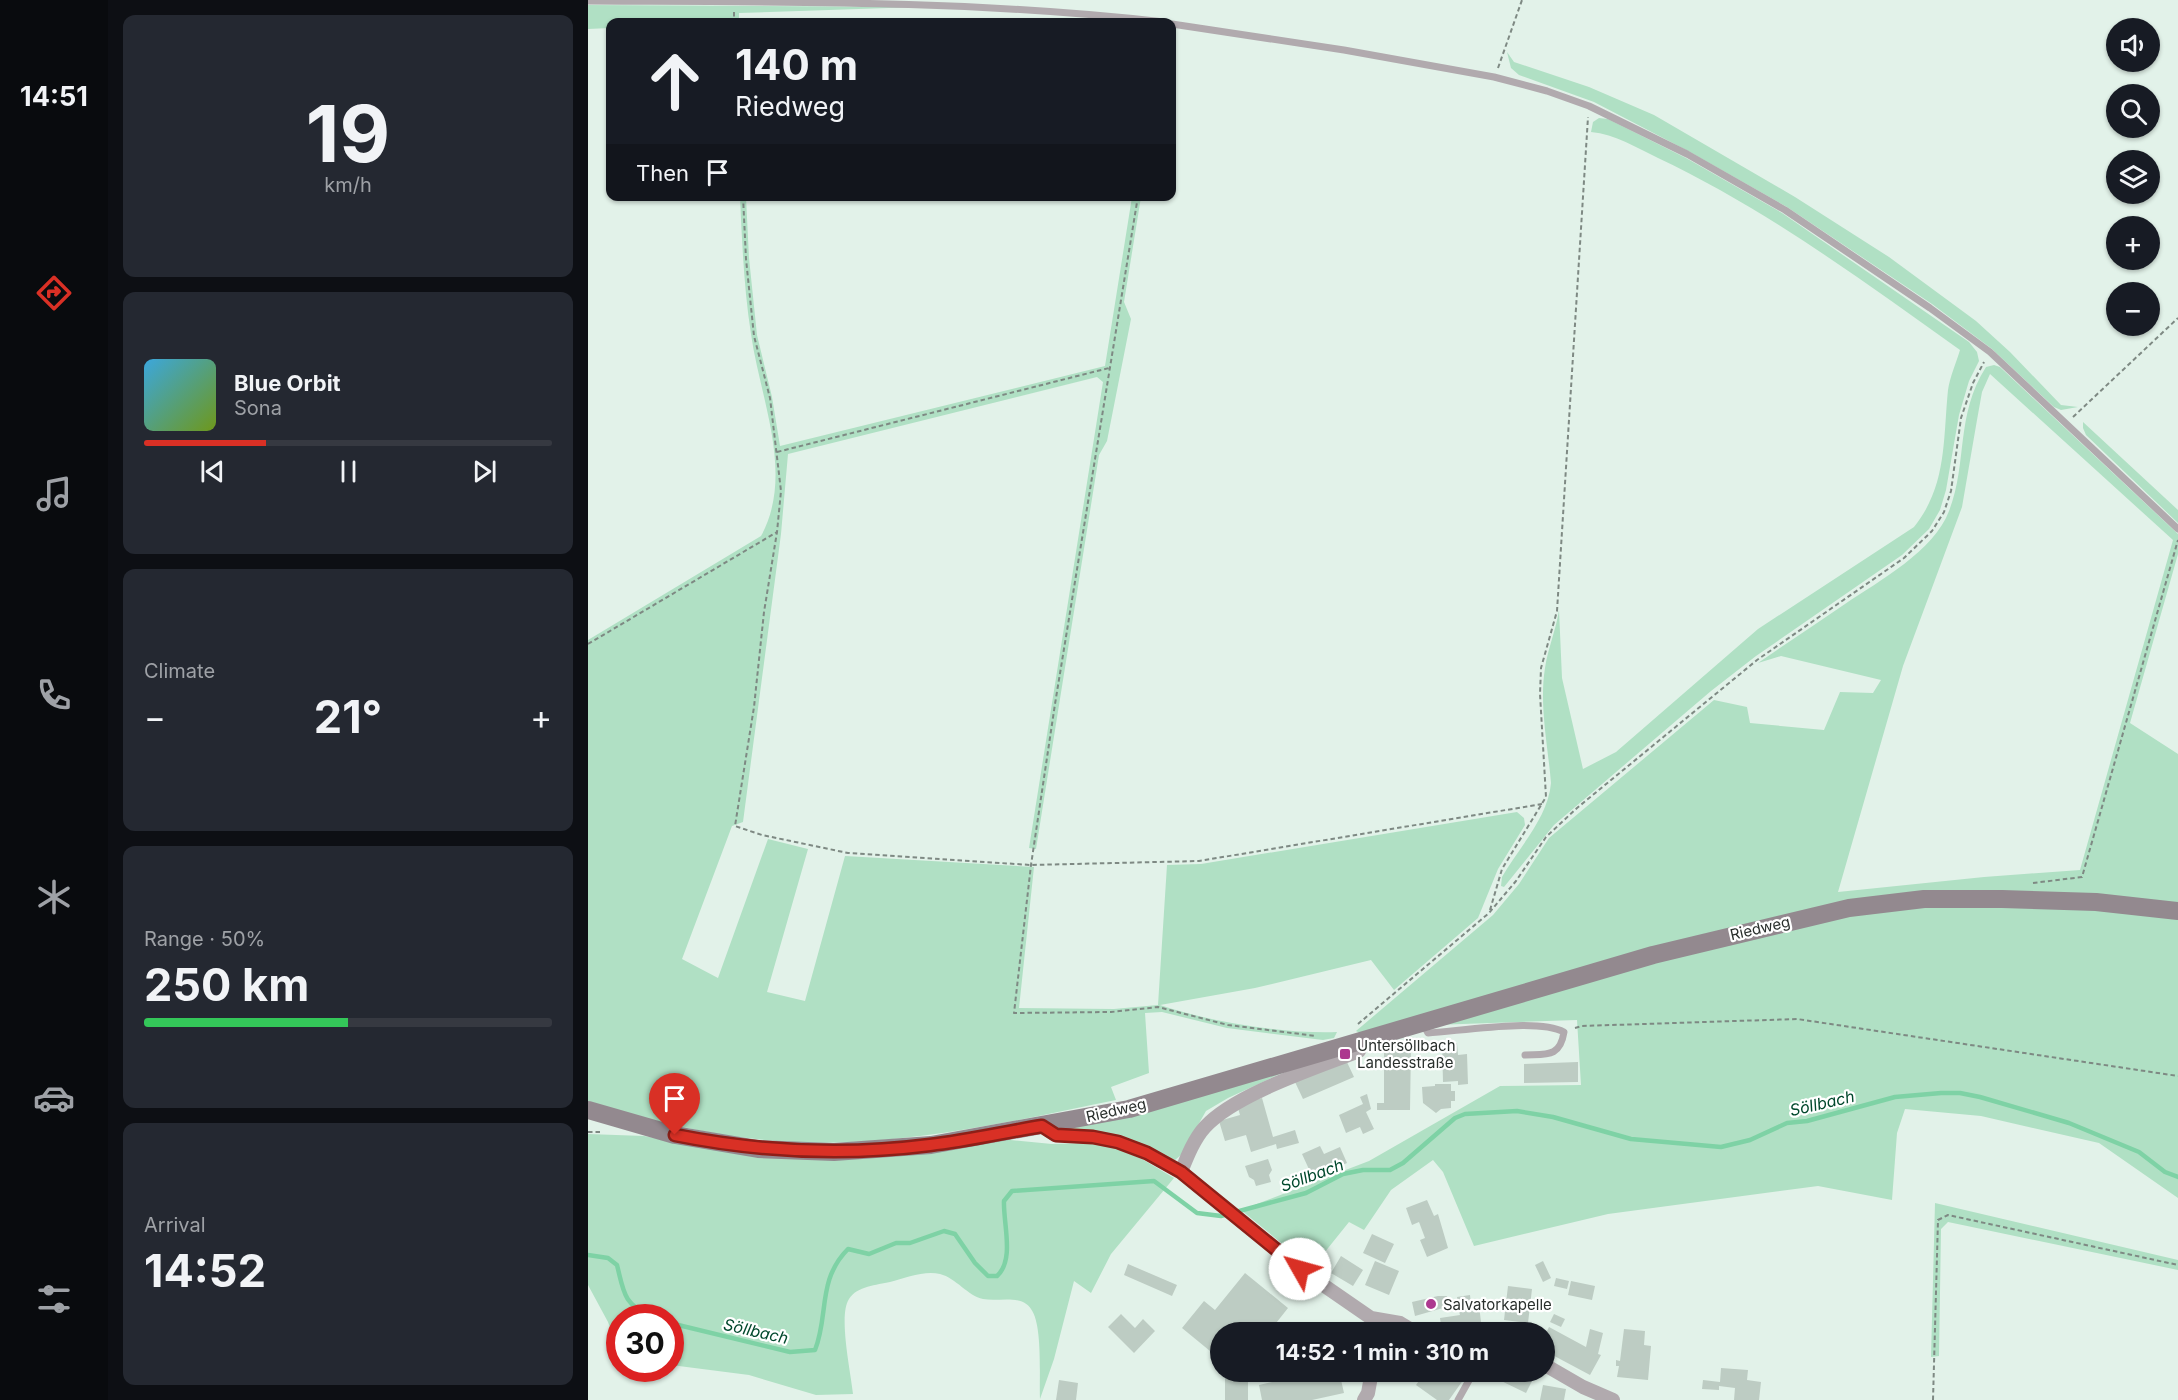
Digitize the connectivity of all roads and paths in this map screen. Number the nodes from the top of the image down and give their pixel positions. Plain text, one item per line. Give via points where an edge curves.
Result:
1 (1522, 0) edge
2 (588, 2) edge
3 (1136, 18) edge
4 (1176, 25) edge
5 (1494, 78) junction
6 (1589, 106) junction
7 (743, 201) edge
8 (1137, 201) edge
9 (2178, 318) edge
10 (1990, 352) junction
11 (1108, 369) junction
12 (2066, 424) junction
13 (777, 452) junction
14 (2178, 529) edge
15 (777, 532) junction
16 (2178, 540) edge
17 (588, 644) edge
18 (1542, 804) junction
19 (1031, 865) junction
20 (2026, 884) dead end
21 (2178, 910) edge
22 (1489, 913) junction
23 (1422, 1022) junction
24 (1564, 1032) junction
25 (1324, 1035) dead end
26 (1355, 1041) junction
27 (1525, 1055) dead end
28 (2178, 1076) edge
29 (588, 1110) edge
30 (1042, 1126) junction
31 (1181, 1172) junction
32 (2178, 1265) edge
33 (1367, 1322) edge
34 (1555, 1371) edge
35 (1370, 1382) edge
36 (1468, 1382) edge
37 (1364, 1400) edge
38 (1458, 1400) edge
39 (1613, 1400) edge
40 (1933, 1400) edge

1 - 5 path
2 - 3 lane via 919,2
4 - 5 lane
5 - 6 lane
6 - 10 lane via 1687,154 1785,210
6 - 18 path via 1557,611 1541,668 1547,787
7 - 13 path via 754,336 770,398
8 - 11 path
9 - 12 path
10 - 12 lane
10 - 22 path via 1973,382 1961,418 1950,491 1944,512 1932,531 1904,558 1757,660 1577,808 1546,837
11 - 13 path
11 - 19 path
12 - 14 lane
13 - 15 path via 781,490
15 - 17 path
15 - 19 path via 735,826 848,853
16 - 20 path via 2082,877
18 - 19 path via 1199,861
18 - 22 path via 1502,869
19 - 25 path via 1014,1013 1111,1012 1158,1007 1228,1024
21 - 23 main road, Riedweg via 2002,899 1924,900 1849,908 1653,955
22 - 26 path via 1347,1033
23 - 24 lane via 1428,1033 1534,1025
23 - 26 main road, Riedweg
24 - 27 lane via 1559,1047 1551,1054
24 - 28 path via 1582,1026 1797,1019
26 - 30 main road, Riedweg via 1129,1109
26 - 31 street via 1359,1051 1230,1106 1204,1127
29 - 30 main road, Riedweg via 630,1124 721,1144 796,1151 882,1150
30 - 31 street via 1056,1135 1118,1142
31 - 33 street
32 - 40 path via 1948,1215 1938,1220
34 - 39 street
35 - 37 street
36 - 38 lane

